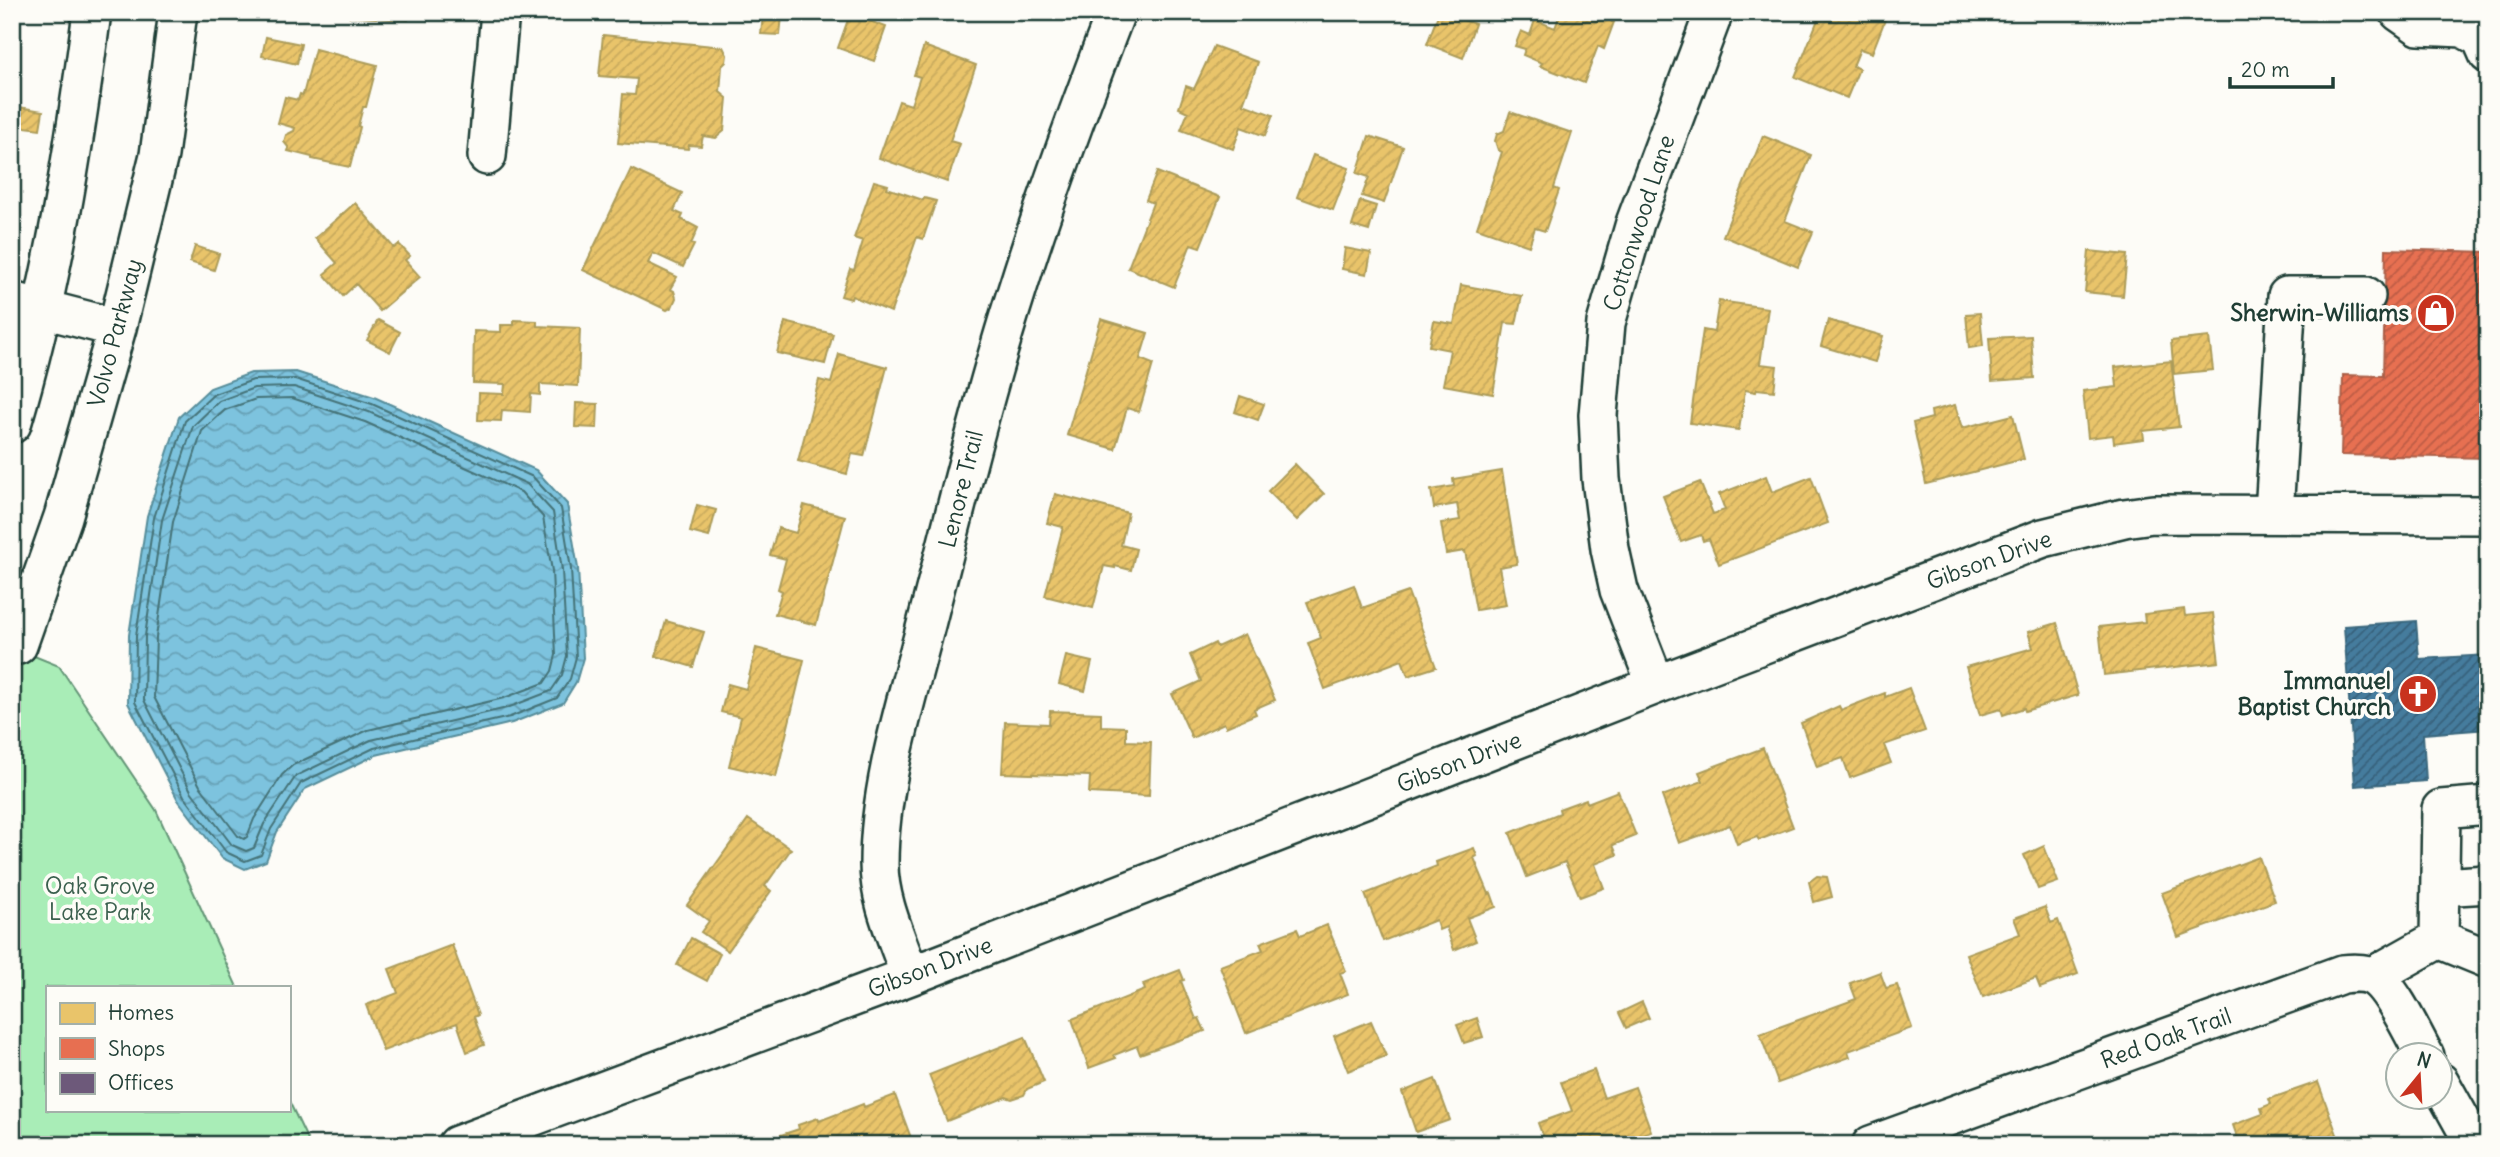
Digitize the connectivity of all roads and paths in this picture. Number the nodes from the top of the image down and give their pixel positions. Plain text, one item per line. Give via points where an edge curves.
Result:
1 (92, 12) edge
2 (177, 12) edge
3 (500, 12) edge
4 (1116, 12) edge
5 (1714, 12) edge
6 (2399, 12) edge
7 (2488, 54) edge
8 (487, 156) dead end
9 (2366, 296) dead end
10 (27, 305) edge
11 (117, 328) junction
12 (12, 424) edge
13 (2274, 514) junction
14 (2488, 515) edge
15 (18, 645) dead end
16 (1656, 685) junction
17 (2488, 805) edge
18 (2488, 884) edge
19 (2440, 887) junction
20 (2439, 939) junction
21 (2488, 959) edge
22 (910, 976) junction
23 (2373, 976) junction
24 (2417, 1042) edge
25 (2454, 1106) edge
26 (457, 1145) edge
27 (1871, 1145) edge
28 (2475, 1145) edge

1 - 10 street via 64,202
2 - 11 street, Volvo Parkway via 159,155
3 - 8 street
4 - 22 street, Lenore Trail via 1018,286 980,412 894,755 880,830 879,867
5 - 16 street, Cottonwood Lane via 1635,223 1606,323 1598,415 1610,549 1619,590
6 - 7 street via 2419,26 2463,28 2481,38
9 - 13 street via 2287,296
10 - 11 street
10 - 12 street
11 - 15 street, Volvo Parkway via 63,517
13 - 14 street, Gibson Drive
13 - 16 street, Gibson Drive via 2153,514 2043,538
16 - 22 street, Gibson Drive
17 - 19 street via 2441,809
18 - 19 street
19 - 20 street
20 - 21 street
20 - 23 street
22 - 26 street, Gibson Drive
23 - 24 street via 2388,991
23 - 27 street, Red Oak Trail via 2342,974
25 - 28 street

